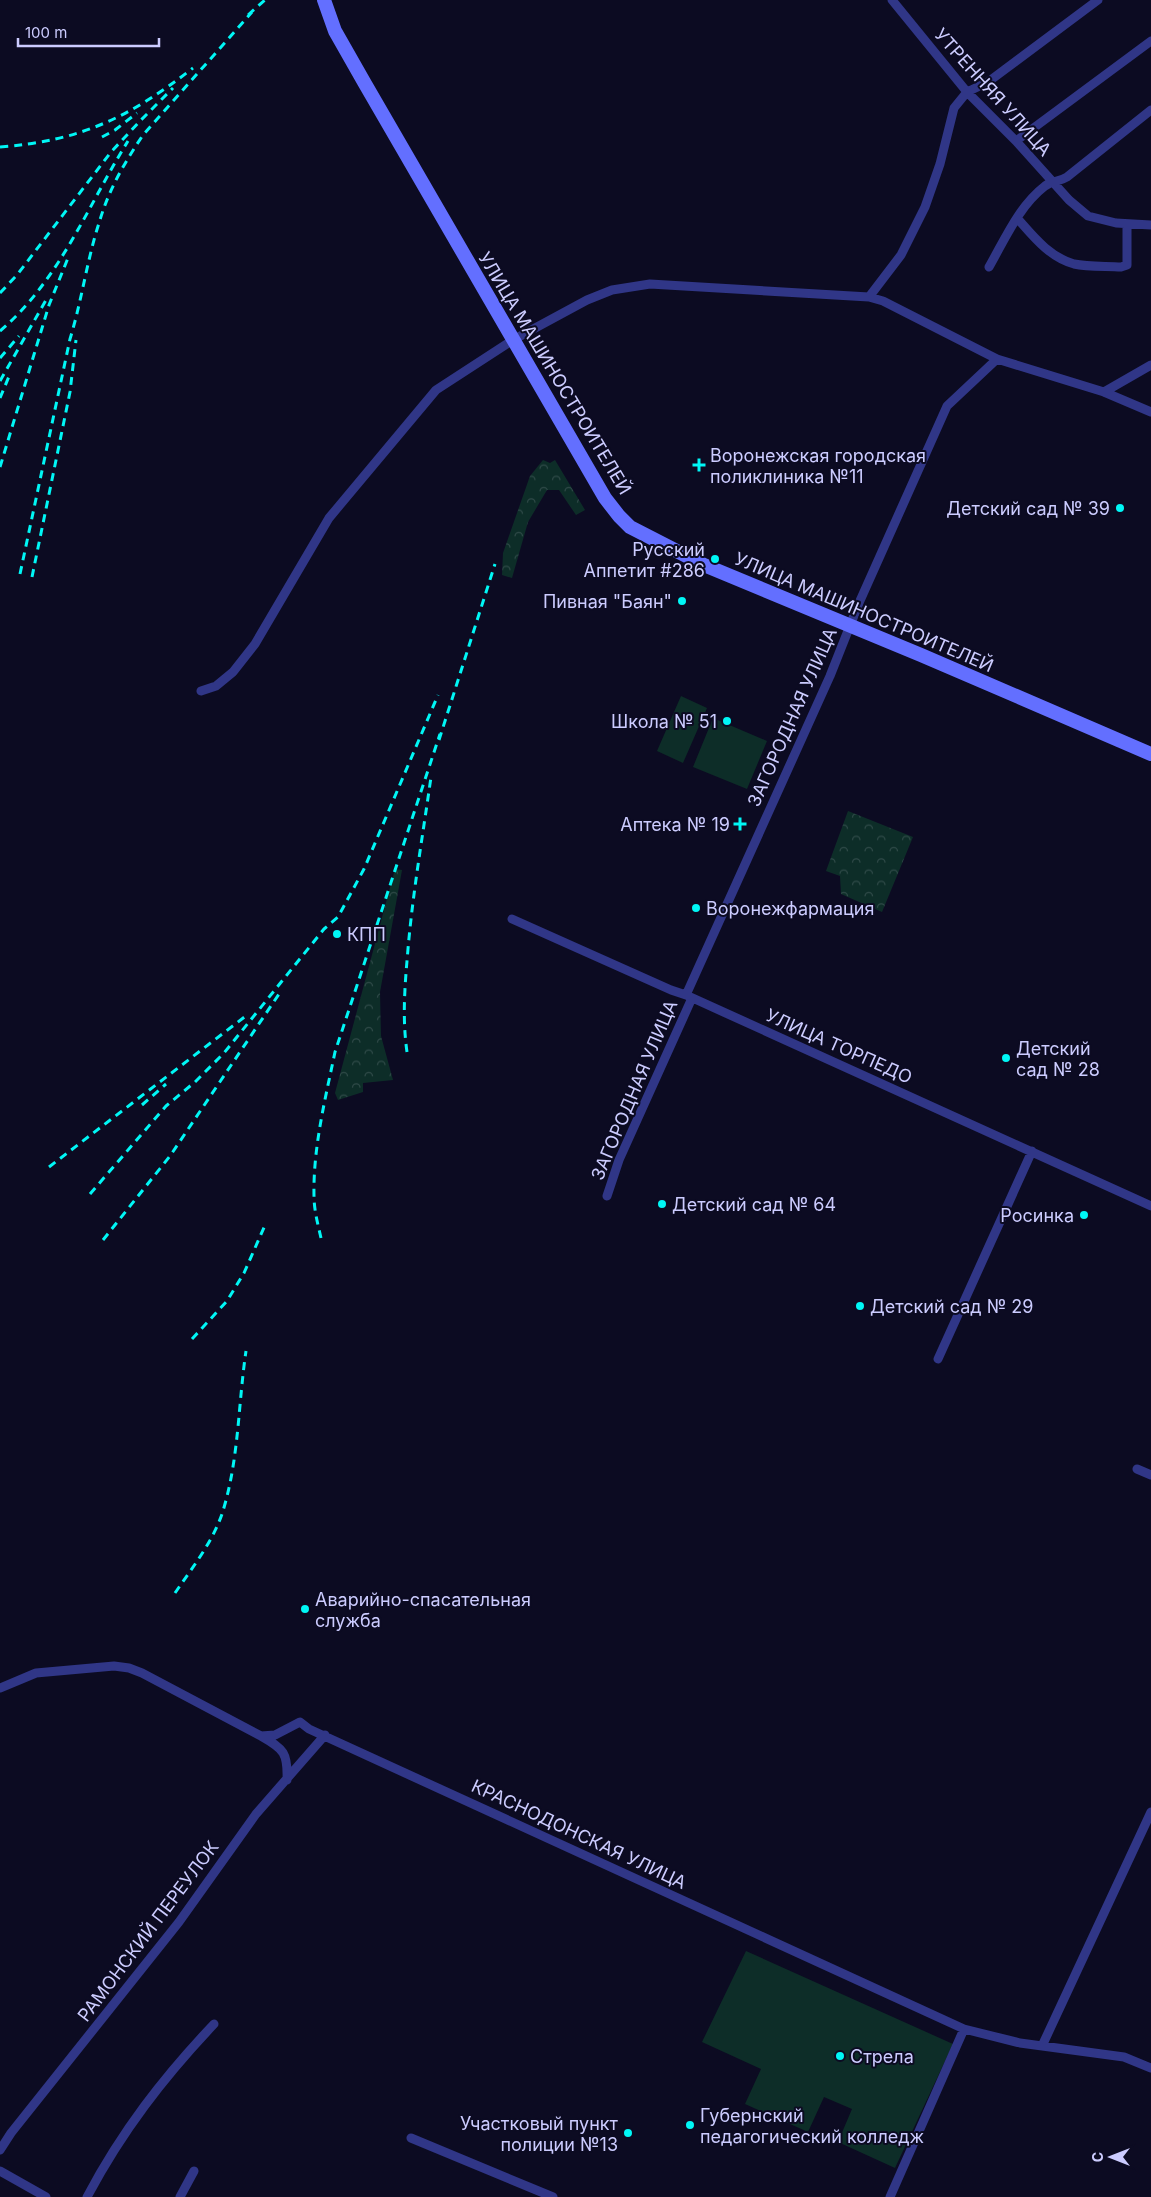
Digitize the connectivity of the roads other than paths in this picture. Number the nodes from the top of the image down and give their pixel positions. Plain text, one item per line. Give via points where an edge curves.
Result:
1 (324, 0) edge
2 (892, 0) edge
3 (1098, 0) edge
4 (1151, 41) edge
5 (967, 92) junction
6 (1151, 110) edge
7 (1016, 141) junction
8 (1052, 182) junction
9 (1016, 218) junction
10 (1127, 224) junction
11 (1151, 225) edge
12 (989, 267) dead end
13 (869, 297) junction
14 (512, 340) junction
15 (997, 359) junction
16 (1151, 365) edge
17 (1104, 392) junction
18 (1151, 412) edge
19 (850, 625) junction
20 (201, 691) dead end
21 (1151, 754) edge
22 (512, 919) dead end
23 (689, 996) junction
24 (1032, 1151) junction
25 (607, 1196) dead end
26 (1151, 1206) edge
27 (938, 1359) dead end
28 (1137, 1469) dead end
29 (1151, 1475) edge
30 (0, 1688) edge
31 (325, 1735) junction
32 (261, 1736) junction
33 (287, 1781) junction
34 (1151, 1812) edge
35 (214, 2024) dead end
36 (964, 2029) junction
37 (1042, 2046) junction
38 (1151, 2068) edge
39 (411, 2138) dead end
40 (0, 2150) edge
41 (194, 2171) dead end
42 (1, 2173) edge
43 (541, 2194) edge
44 (46, 2197) edge
45 (87, 2197) edge
46 (180, 2197) edge
47 (553, 2197) edge
48 (890, 2197) edge

1 - 14 street, УЛИЦА МАШИНОСТРОИТЕЛЕЙ via 336,31 364,82
2 - 5 street, УТРЕННЯЯ УЛИЦА
3 - 5 street via 988,82
4 - 7 street
5 - 7 street, УТРЕННЯЯ УЛИЦА
5 - 13 street via 954,108 925,207 902,255
6 - 8 street via 1066,177
7 - 8 street, УТРЕННЯЯ УЛИЦА
8 - 9 street, УТРЕННЯЯ УЛИЦА via 1034,196
8 - 10 street, УТРЕННЯЯ УЛИЦА via 1088,216
9 - 10 street via 1039,244 1058,257 1075,264 1121,267 1127,265 1128,258
9 - 12 street, УТРЕННЯЯ УЛИЦА
10 - 11 street, УТРЕННЯЯ УЛИЦА
13 - 14 street via 650,284 612,290 587,300
13 - 15 street via 883,301
14 - 19 street, УЛИЦА МАШИНОСТРОИТЕЛЕЙ via 604,498 629,526 704,565
14 - 20 street via 436,390 329,518 255,644 233,672 216,686
15 - 17 street
15 - 19 street, ЗАГОРОДНАЯ УЛИЦА via 947,406
16 - 17 street
17 - 18 street
19 - 21 street, УЛИЦА МАШИНОСТРОИТЕЛЕЙ
19 - 23 street, ЗАГОРОДНАЯ УЛИЦА
22 - 23 street, УЛИЦА ТОРПЕДО
23 - 24 street, УЛИЦА ТОРПЕДО
23 - 25 street, ЗАГОРОДНАЯ УЛИЦА via 619,1160
24 - 26 street, УЛИЦА ТОРПЕДО
24 - 27 street
28 - 29 street
30 - 32 street via 36,1673 114,1666 129,1668
31 - 32 street, КРАСНОДОНСКАЯ УЛИЦА via 300,1722 275,1735
31 - 33 street, РАМОНСКИЙ ПЕРЕУЛОК
31 - 36 street, КРАСНОДОНСКАЯ УЛИЦА
32 - 33 street via 280,1746 285,1754
33 - 40 street, РАМОНСКИЙ ПЕРЕУЛОК via 256,1814 179,1922
34 - 37 street
35 - 45 street via 134,2118
36 - 37 street, КРАСНОДОНСКАЯ УЛИЦА
36 - 48 street
37 - 38 street, КРАСНОДОНСКАЯ УЛИЦА via 1124,2057
39 - 43 street
41 - 46 street
42 - 44 street
43 - 47 street

